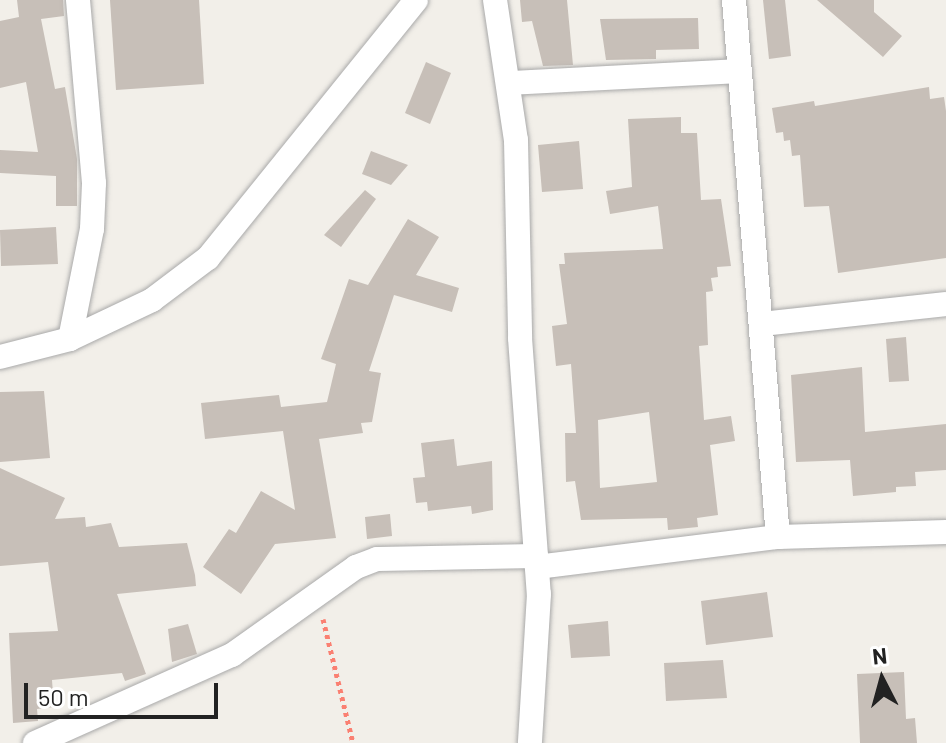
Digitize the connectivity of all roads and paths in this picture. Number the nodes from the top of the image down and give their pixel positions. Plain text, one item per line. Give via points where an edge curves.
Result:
1 (78, 0) edge
2 (416, 0) edge
3 (495, 0) edge
4 (734, 0) edge
5 (738, 71) junction
6 (510, 83) junction
7 (946, 304) edge
8 (762, 324) junction
9 (70, 339) junction
10 (0, 357) edge
11 (946, 532) edge
12 (778, 537) junction
13 (537, 561) junction
14 (318, 596) junction
15 (35, 743) edge
16 (353, 743) edge
17 (530, 743) edge

1 - 9 street via 94,183 92,229
2 - 9 street via 208,258 152,300
3 - 6 street
4 - 5 street
5 - 6 street
5 - 8 street
6 - 13 street
7 - 8 street
8 - 12 street
9 - 10 street
11 - 12 street
12 - 13 street
13 - 14 street via 377,559 356,567
13 - 17 street via 537,702
14 - 15 street via 232,655
14 - 16 path

